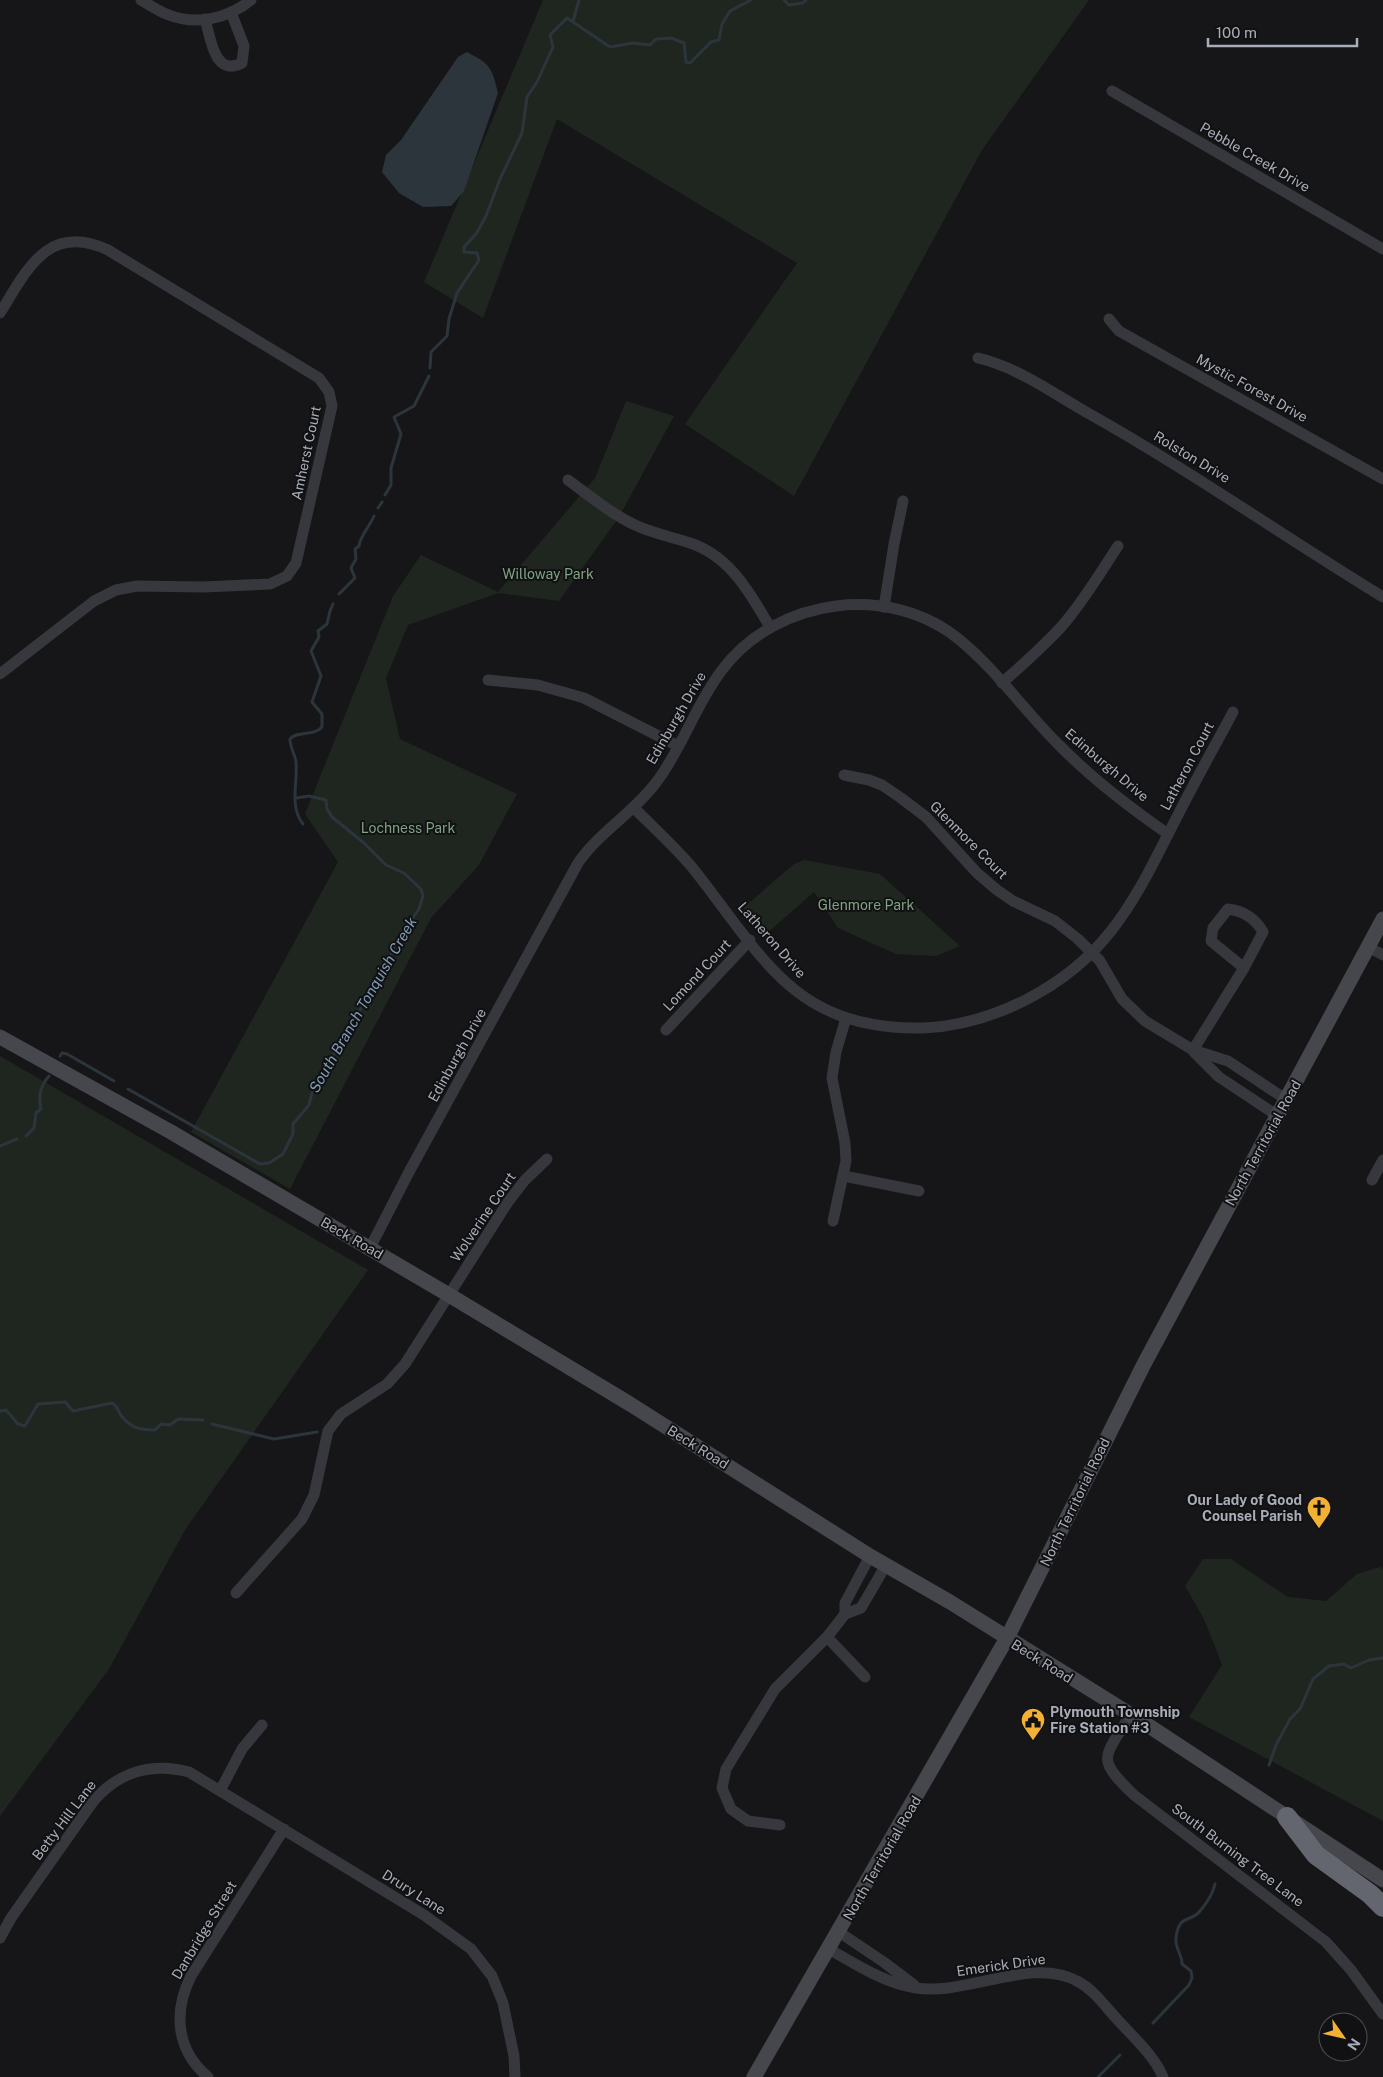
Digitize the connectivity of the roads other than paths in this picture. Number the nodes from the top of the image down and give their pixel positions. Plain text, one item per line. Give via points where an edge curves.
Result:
1 (141, 0) edge
2 (251, 0) edge
3 (231, 12) junction
4 (205, 19) junction
5 (1112, 91) dead end
6 (1383, 250) edge
7 (0, 313) edge
8 (1109, 319) dead end
9 (978, 358) dead end
10 (1383, 479) edge
11 (568, 480) dead end
12 (903, 501) dead end
13 (1118, 546) dead end
14 (1383, 597) edge
15 (884, 607) junction
16 (770, 627) junction
17 (1, 672) edge
18 (488, 680) dead end
19 (1002, 683) junction
20 (1233, 712) dead end
21 (678, 746) junction
22 (844, 775) dead end
23 (634, 808) junction
24 (1168, 834) junction
25 (1382, 924) edge
26 (750, 940) junction
27 (1368, 947) junction
28 (1093, 952) junction
29 (1383, 955) edge
30 (1244, 968) junction
31 (846, 1018) junction
32 (666, 1030) dead end
33 (0, 1037) edge
34 (1193, 1050) junction
35 (1287, 1100) junction
36 (1278, 1116) junction
37 (546, 1159) dead end
38 (1383, 1160) edge
39 (844, 1176) junction
40 (1372, 1180) dead end
41 (919, 1191) dead end
42 (833, 1221) dead end
43 (370, 1248) junction
44 (449, 1295) junction
45 (870, 1556) junction
46 (886, 1565) junction
47 (236, 1593) dead end
48 (845, 1614) junction
49 (827, 1637) junction
50 (1006, 1638) junction
51 (865, 1677) dead end
52 (1130, 1715) junction
53 (262, 1724) dead end
54 (221, 1789) junction
55 (1287, 1817) junction
56 (780, 1825) dead end
57 (284, 1829) junction
58 (1383, 1880) edge
59 (1383, 1906) edge
60 (839, 1932) junction
61 (0, 1938) edge
62 (829, 1949) junction
63 (917, 1988) junction
64 (1383, 2014) edge
65 (208, 2077) edge
66 (515, 2077) edge
67 (754, 2077) edge
68 (1163, 2077) edge

1 - 4 street via 170,16
2 - 3 street
3 - 4 street
3 - 4 street via 244,46 242,63 233,67 223,66 216,58
5 - 6 street, Pebble Creek Drive
7 - 17 street, Amherst Court via 29,268 44,252 66,241 89,243 108,250 319,378 329,392 332,406 296,563 287,576 270,584 138,586 116,590 94,601
8 - 10 street, Mystic Forest Drive via 1119,331
9 - 14 street, Rolston Drive via 1000,363 1190,472
11 - 16 street via 619,517 692,543 717,557 743,582
12 - 15 street
13 - 19 street via 1062,626
15 - 16 street, Edinburgh Drive via 826,607 796,615
15 - 19 street, Edinburgh Drive via 946,630 974,652
16 - 21 street, Edinburgh Drive via 742,648 721,671
18 - 21 street via 538,685 584,698
19 - 24 street, Edinburgh Drive via 1074,759
20 - 24 street, Latheron Court
21 - 23 street, Edinburgh Drive via 659,779
22 - 28 street, Glenmore Court via 882,785 901,798 926,817 997,890 1055,922
23 - 26 street, Latheron Drive via 690,865
23 - 43 street, Edinburgh Drive via 591,846 578,863
24 - 28 street, Latheron Drive via 1128,907
25 - 27 main road, North Territorial Road
26 - 31 street, Latheron Drive via 775,972 795,990
26 - 32 street, Lomond Court
27 - 29 street
27 - 35 main road, North Territorial Road
28 - 31 street, Latheron Drive via 1042,991 978,1018 944,1026 912,1028 880,1026
28 - 34 street, Glenmore Court via 1130,1009 1144,1022
30 - 30 street via 1263,932 1257,921 1237,910 1228,909 1213,928 1211,941
30 - 34 street
31 - 39 street via 832,1078 845,1142
33 - 43 main road, Beck Road
34 - 35 street via 1228,1061
34 - 36 street via 1219,1077
35 - 36 main road, North Territorial Road
36 - 50 main road, North Territorial Road via 1144,1364
37 - 44 street, Wolverine Court via 508,1202
38 - 40 street
39 - 41 street
39 - 42 street
43 - 44 main road, Beck Road
44 - 45 main road, Beck Road via 648,1415
44 - 47 street, Wolverine Court via 405,1364 387,1384 341,1414 328,1431 314,1494 302,1518
45 - 46 main road, Beck Road
45 - 48 street via 845,1603
46 - 48 street via 861,1608
46 - 50 main road, Beck Road
48 - 49 street
49 - 51 street
49 - 56 street via 775,1689 723,1775 722,1788 731,1809 748,1821
50 - 52 main road, Beck Road
50 - 60 main road, North Territorial Road
52 - 55 main road, Beck Road
52 - 64 street, South Burning Tree Lane via 1108,1751 1107,1763 1114,1776 1134,1795 1326,1942
53 - 54 street via 242,1749
54 - 57 street, Drury Lane
54 - 61 street, Betty Hill Lane via 201,1777 174,1768 146,1768 117,1779 92,1803
55 - 58 main road, Beck Road
55 - 59 highway via 1316,1855
57 - 65 street, Danbridge Street via 191,1976 183,1997 180,2020 184,2048
57 - 66 street, Drury Lane via 459,1939 478,1957 497,1986 507,2014
60 - 62 main road, North Territorial Road
60 - 63 street
62 - 63 street, Emerick Drive via 884,1980
62 - 67 main road, North Territorial Road
63 - 68 street, Emerick Drive via 955,1987 1043,1973 1068,1977 1094,1994 1156,2063

